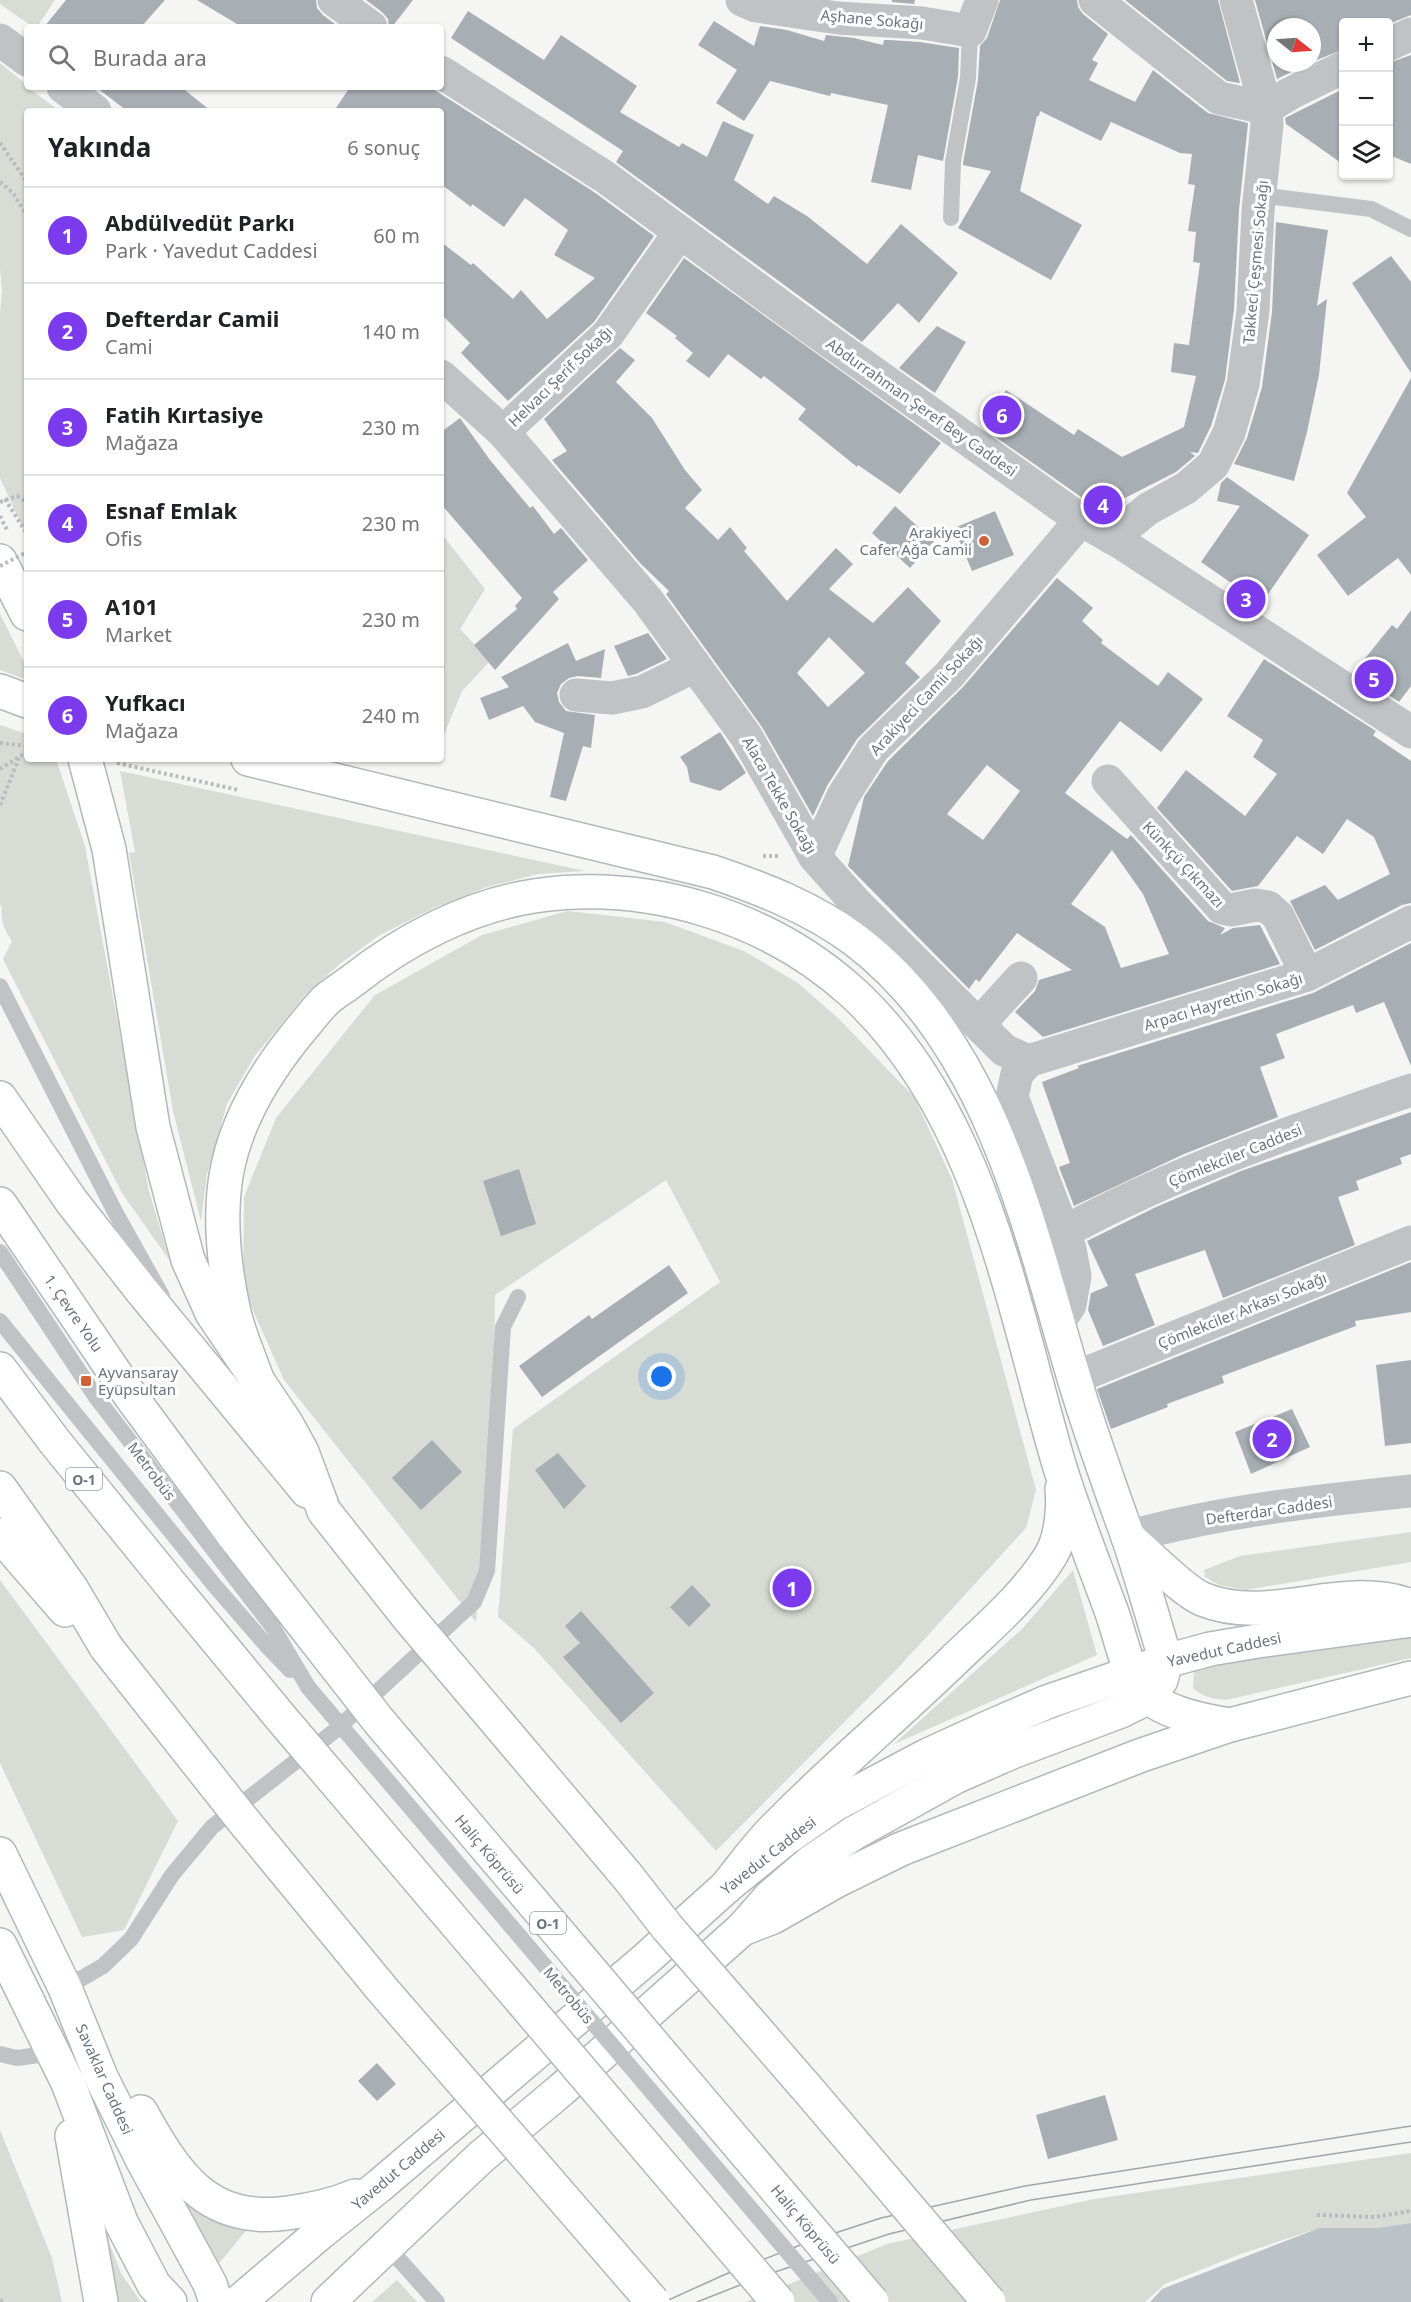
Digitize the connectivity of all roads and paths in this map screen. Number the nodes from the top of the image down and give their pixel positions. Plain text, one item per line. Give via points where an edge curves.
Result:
1 (334, 0) edge
2 (742, 0) edge
3 (982, 0) edge
4 (1095, 0) edge
5 (1236, 0) edge
6 (367, 24) edge
7 (970, 31) junction
8 (1411, 34) edge
9 (0, 40) edge
10 (1393, 43) edge
11 (24, 58) edge
12 (1339, 69) edge
13 (444, 74) edge
14 (67, 90) edge
15 (90, 108) edge
16 (1266, 108) junction
17 (0, 143) edge
18 (24, 178) edge
19 (0, 182) edge
20 (1259, 195) junction
21 (24, 211) edge
22 (951, 218) dead end
23 (1411, 229) edge
24 (680, 232) junction
25 (444, 379) edge
26 (503, 432) junction
27 (5, 499) junction
28 (24, 500) edge
29 (0, 502) edge
30 (1081, 520) junction
31 (24, 529) edge
32 (1112, 538) junction
33 (24, 554) edge
34 (0, 561) edge
35 (0, 566) edge
36 (24, 608) edge
37 (695, 666) junction
38 (0, 691) edge
39 (576, 695) dead end
40 (24, 700) edge
41 (1406, 720) edge
42 (0, 743) edge
43 (24, 746) edge
44 (24, 754) edge
45 (19, 758) junction
46 (99, 762) edge
47 (108, 762) edge
48 (260, 762) edge
49 (0, 769) edge
50 (1108, 781) dead end
51 (244, 791) dead end
52 (0, 805) edge
53 (815, 857) junction
54 (1411, 922) edge
55 (1307, 975) junction
56 (1021, 978) dead end
57 (0, 986) edge
58 (979, 1024) junction
59 (1028, 1061) junction
60 (1411, 1090) edge
61 (0, 1098) edge
62 (0, 1204) edge
63 (1064, 1232) junction
64 (1411, 1242) edge
65 (0, 1252) edge
66 (518, 1297) dead end
67 (0, 1321) edge
68 (1058, 1323) junction
69 (192, 1350) junction
70 (0, 1369) edge
71 (1074, 1378) junction
72 (258, 1383) junction
73 (1060, 1466) junction
74 (0, 1488) edge
75 (1411, 1491) edge
76 (324, 1510) junction
77 (0, 1535) edge
78 (234, 1536) joint
79 (1128, 1537) junction
80 (1411, 1606) edge
81 (1411, 1620) edge
82 (106, 1647) junction
83 (1166, 1661) junction
84 (1411, 1678) edge
85 (1140, 1685) junction
86 (308, 1687) junction
87 (1230, 1725) junction
88 (0, 1854) edge
89 (726, 1887) junction
90 (742, 1929) junction
91 (0, 1945) edge
92 (65, 1988) junction
93 (53, 2053) junction
94 (0, 2054) edge
95 (68, 2083) junction
96 (379, 2186) junction
97 (1411, 2211) edge
98 (1317, 2215) dead end
99 (386, 2245) junction
100 (0, 2300) edge
101 (4, 2302) edge
102 (101, 2302) edge
103 (170, 2302) edge
104 (216, 2302) edge
105 (239, 2302) edge
106 (328, 2302) edge
107 (437, 2302) edge
108 (653, 2302) edge
109 (778, 2302) edge
110 (830, 2302) edge
111 (872, 2302) edge
112 (989, 2302) edge

1 - 6 street
2 - 7 street, Aşhane Sokağı via 756,6 838,18 921,23
3 - 7 street
4 - 16 street via 1219,98
5 - 16 street, Takkeci Çeşmesi Sokağı
7 - 22 lane via 968,78 953,162
8 - 10 street
9 - 11 street
12 - 16 street
13 - 24 street, Abdurrahman Şeref Bey Caddesi via 605,177
14 - 15 street
16 - 20 street, Takkeci Çeşmesi Sokağı
17 - 18 path
19 - 21 path via 13,193
20 - 23 lane via 1371,209
20 - 32 street, Takkeci Çeşmesi Sokağı via 1253,311 1243,384 1229,433 1213,465
24 - 26 street, Helvacı Şerif Sokağı via 608,334
24 - 30 street, Abdurrahman Şeref Bey Caddesi
25 - 26 street, Alaca Tekke Sokağı
26 - 37 street, Alaca Tekke Sokağı via 648,601
27 - 28 path via 17,496
27 - 29 path
27 - 31 path
30 - 32 street, Abdurrahman Şeref Bey Caddesi
30 - 53 street, Arakiyeci Camii Sokağı via 949,675 873,749 843,796
32 - 41 street, Abdurrahman Şeref Bey Caddesi
33 - 35 path, bridge
34 - 36 main road
37 - 39 street via 642,692 612,698
37 - 53 street, Alaca Tekke Sokağı via 746,736
38 - 40 main road
42 - 43 path
44 - 45 path
45 - 49 path
45 - 52 path
46 - 72 main road via 99,806 118,899 153,1127 169,1193 189,1260 212,1313
47 - 51 path
48 - 68 main road via 713,872 770,892 854,940 892,972 924,1007 978,1097 1009,1166
50 - 55 street, Künkçü Çıkmazı via 1222,908 1268,906 1278,916
53 - 58 street, Alaca Tekke Sokağı
54 - 55 street, Arpacı Hayrettin Sokağı
55 - 59 street, Arpacı Hayrettin Sokağı
56 - 58 street
57 - 69 lane via 114,1210
58 - 59 street, Alaca Tekke Sokağı via 1004,1050
59 - 63 street via 1017,1074 1012,1097
60 - 63 street, Çömlekciler Caddesi via 1276,1136 1111,1206
61 - 69 main road via 72,1202
62 - 78 main road, 1. Çevre Yolu / O-1 via 132,1398
63 - 68 street via 1075,1276 1070,1305
64 - 71 street, Çömlekciler Arkası Sokağı
65 - 86 lane, Metrobüs via 96,1397 272,1626
66 - 92 lane via 503,1327 487,1571 474,1602 336,1729 212,1827 172,1875 131,1939 103,1966
67 - 86 lane, Metrobüs via 215,1586
68 - 71 main road
69 - 76 main road
70 - 109 main road, O-1, bridge via 289,1728
71 - 79 main road
72 - 73 main road via 233,1311 222,1211 227,1172 239,1132 260,1087 288,1046 324,1002 377,961 423,934 487,908 534,896 598,893 650,897 705,909 773,936 819,964 893,1035 931,1088 984,1206
72 - 76 main road via 302,1452
73 - 85 main road
73 - 89 main road via 1063,1500 1059,1532 1052,1554 1035,1577 912,1701 777,1826
74 - 82 main road via 71,1588
75 - 79 street, Defterdar Caddesi via 1175,1524
76 - 112 main road, bridge via 408,1617 667,1927
77 - 82 main road via 65,1611
78 - 111 main road, Haliç Köprüsü / O-1, bridge via 385,1729
79 - 80 main road via 1200,1598 1223,1606 1279,1607 1358,1596
79 - 83 main road
81 - 83 main road, Yavedut Caddesi via 1239,1644
82 - 108 main road, bridge via 382,1989
83 - 85 main road via 1161,1680
84 - 87 main road
85 - 87 main road via 1181,1713
85 - 89 main road, Yavedut Caddesi via 1017,1715 936,1751 834,1805
85 - 90 main road via 1120,1711 955,1777 854,1833 770,1897
86 - 110 lane, Metrobüs, bridge
87 - 90 main road via 912,1844 773,1917
88 - 92 main road, Savaklar Caddesi
89 - 96 main road, Yavedut Caddesi
90 - 99 main road
91 - 93 main road
92 - 96 main road via 177,2170 208,2198 243,2213 268,2216 322,2207
92 - 104 main road, Savaklar Caddesi via 101,2077
93 - 94 lane via 17,2058
93 - 95 main road
95 - 102 main road via 74,2147
95 - 103 main road via 120,2222 154,2285
96 - 105 main road, Yavedut Caddesi
97 - 98 path via 1375,2217
99 - 106 main road
99 - 107 lane
100 - 101 path

